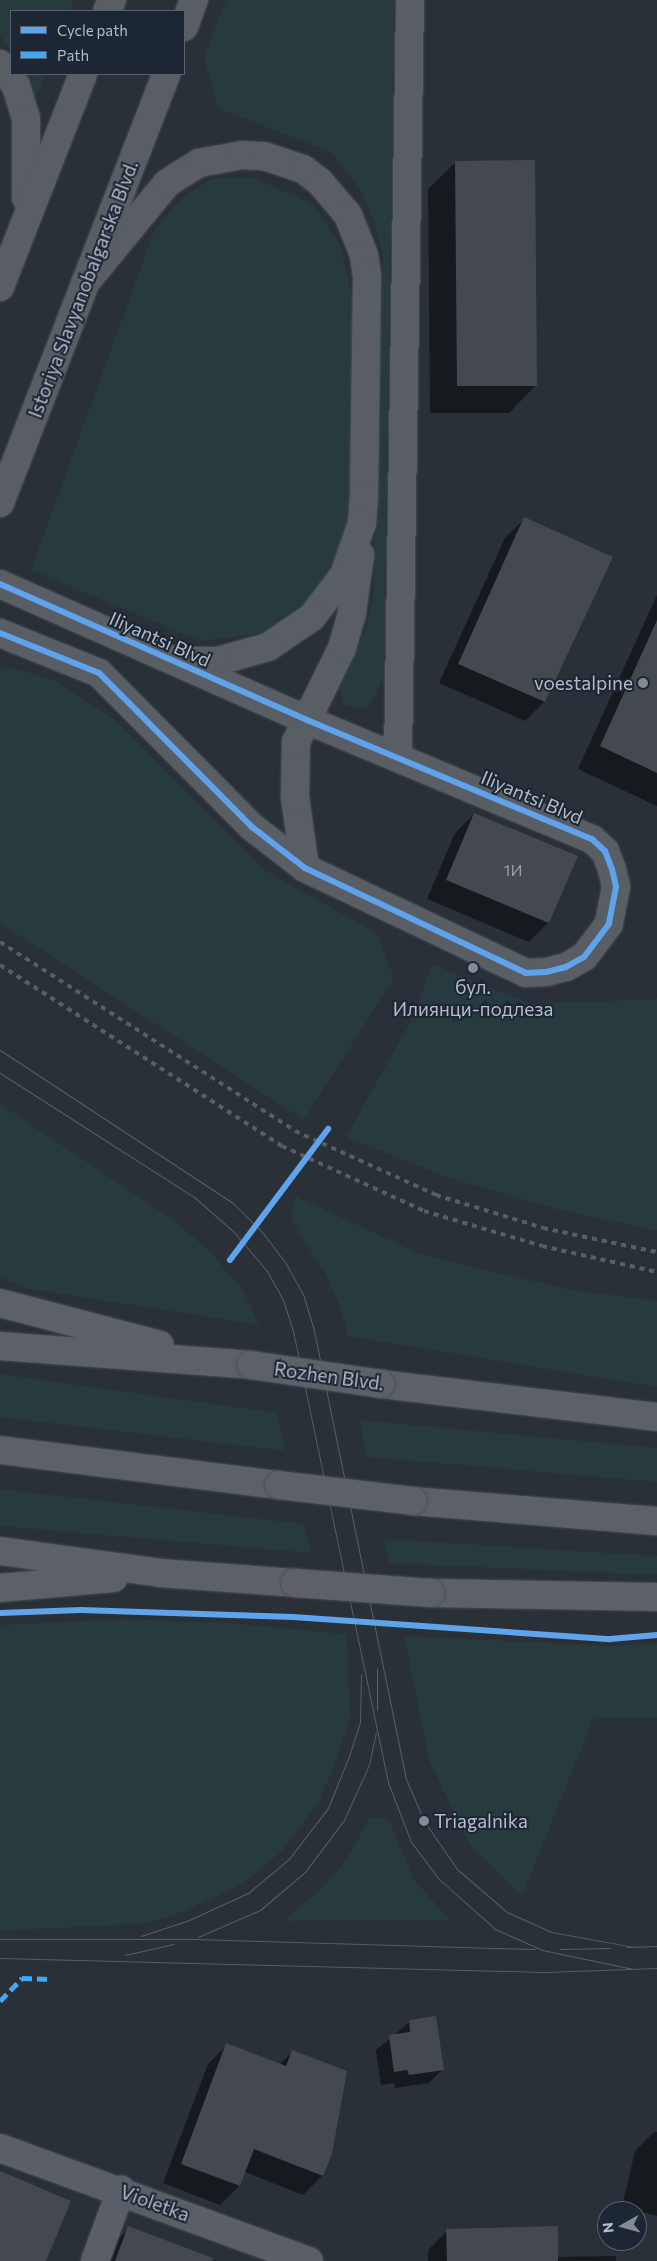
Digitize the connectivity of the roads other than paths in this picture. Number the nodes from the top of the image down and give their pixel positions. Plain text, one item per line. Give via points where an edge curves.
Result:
1 (194, 0) edge
2 (410, 0) edge
3 (185, 24) edge
4 (0, 64) edge
5 (83, 75) edge
6 (166, 75) edge
7 (22, 229) junction
8 (85, 283) junction
9 (0, 287) edge
10 (364, 496) junction
11 (0, 504) edge
12 (0, 584) edge
13 (0, 633) edge
14 (167, 659) junction
15 (307, 720) junction
16 (398, 757) junction
17 (305, 868) junction
18 (0, 1303) edge
19 (0, 1346) edge
20 (240, 1364) junction
21 (657, 1417) edge
22 (0, 1450) edge
23 (657, 1521) edge
24 (0, 1551) edge
25 (160, 1573) junction
26 (0, 1588) edge
27 (657, 1598) edge
28 (0, 2148) edge
29 (121, 2190) junction
30 (95, 2261) edge
31 (310, 2261) edge

1 - 3 main road
2 - 16 main road
4 - 7 main road via 16,86 26,118 28,178
5 - 7 main road
6 - 8 main road, Istoriya Slavyanobalgarska Blvd.
7 - 9 main road
8 - 10 main road via 153,197 182,172 199,163 220,157 264,156 303,169 320,182 344,209 358,234 367,276
8 - 11 main road, Istoriya Slavyanobalgarska Blvd.
10 - 14 main road via 355,550 330,598 312,617 268,647 244,656 201,662
10 - 15 main road via 359,574 352,612 326,685
12 - 14 main road, Iliyantsi Blvd
13 - 17 main road, Iliyantsi Blvd via 99,673 252,827
14 - 15 main road, Iliyantsi Blvd
15 - 16 main road, Iliyantsi Blvd
15 - 17 main road via 296,742 294,769
16 - 17 main road, Iliyantsi Blvd via 592,839 605,852 616,888 609,924 599,942 566,967 526,973
18 - 20 main road
19 - 20 main road, Rozhen Blvd.
20 - 21 main road, Rozhen Blvd., bridge
22 - 23 main road, bridge via 413,1501
24 - 25 main road
25 - 26 main road
25 - 27 main road, bridge via 431,1593
28 - 29 street, Violetka
29 - 30 street
29 - 31 street, Violetka

